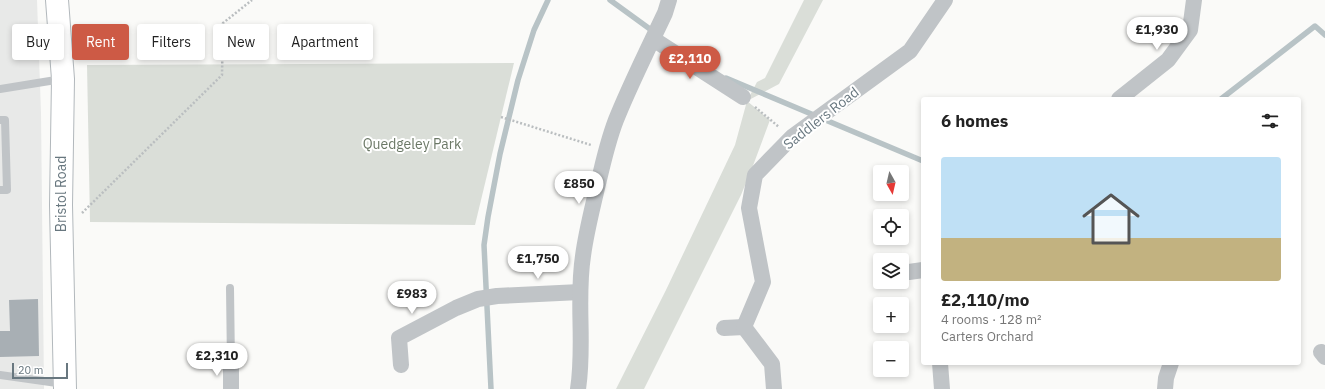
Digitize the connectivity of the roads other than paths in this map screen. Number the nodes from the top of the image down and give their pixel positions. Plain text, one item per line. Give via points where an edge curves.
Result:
1 (57, 0) edge
2 (669, 0) edge
3 (945, 0) edge
4 (1194, 0) edge
5 (653, 39) junction
6 (63, 79) junction
7 (0, 88) edge
8 (743, 97) road end
9 (1122, 97) edge
10 (0, 120) edge
11 (0, 190) edge
12 (230, 288) dead end
13 (580, 292) junction
14 (744, 326) junction
15 (724, 328) dead end
16 (231, 365) joint
17 (401, 365) dead end
18 (940, 365) edge
19 (1170, 365) edge
20 (0, 375) edge
21 (64, 386) edge
22 (231, 389) edge
23 (578, 389) edge
24 (774, 389) edge
25 (942, 389) edge
26 (1165, 389) edge

1 - 6 main road, Bristol Road
2 - 5 street
3 - 14 street, Saddlers Road via 910,52 792,137 755,175 749,208 763,282
4 - 9 street via 1190,30 1168,60
5 - 8 street
5 - 13 street via 617,116 606,150 582,256
6 - 7 lane
6 - 21 main road, Bristol Road via 60,205
10 - 11 lane via 5,120 7,190
12 - 16 lane
13 - 17 street via 478,299 399,338
13 - 23 street via 582,342
14 - 15 street
14 - 24 street via 772,364
16 - 22 street
18 - 25 street
19 - 26 street
20 - 21 lane

